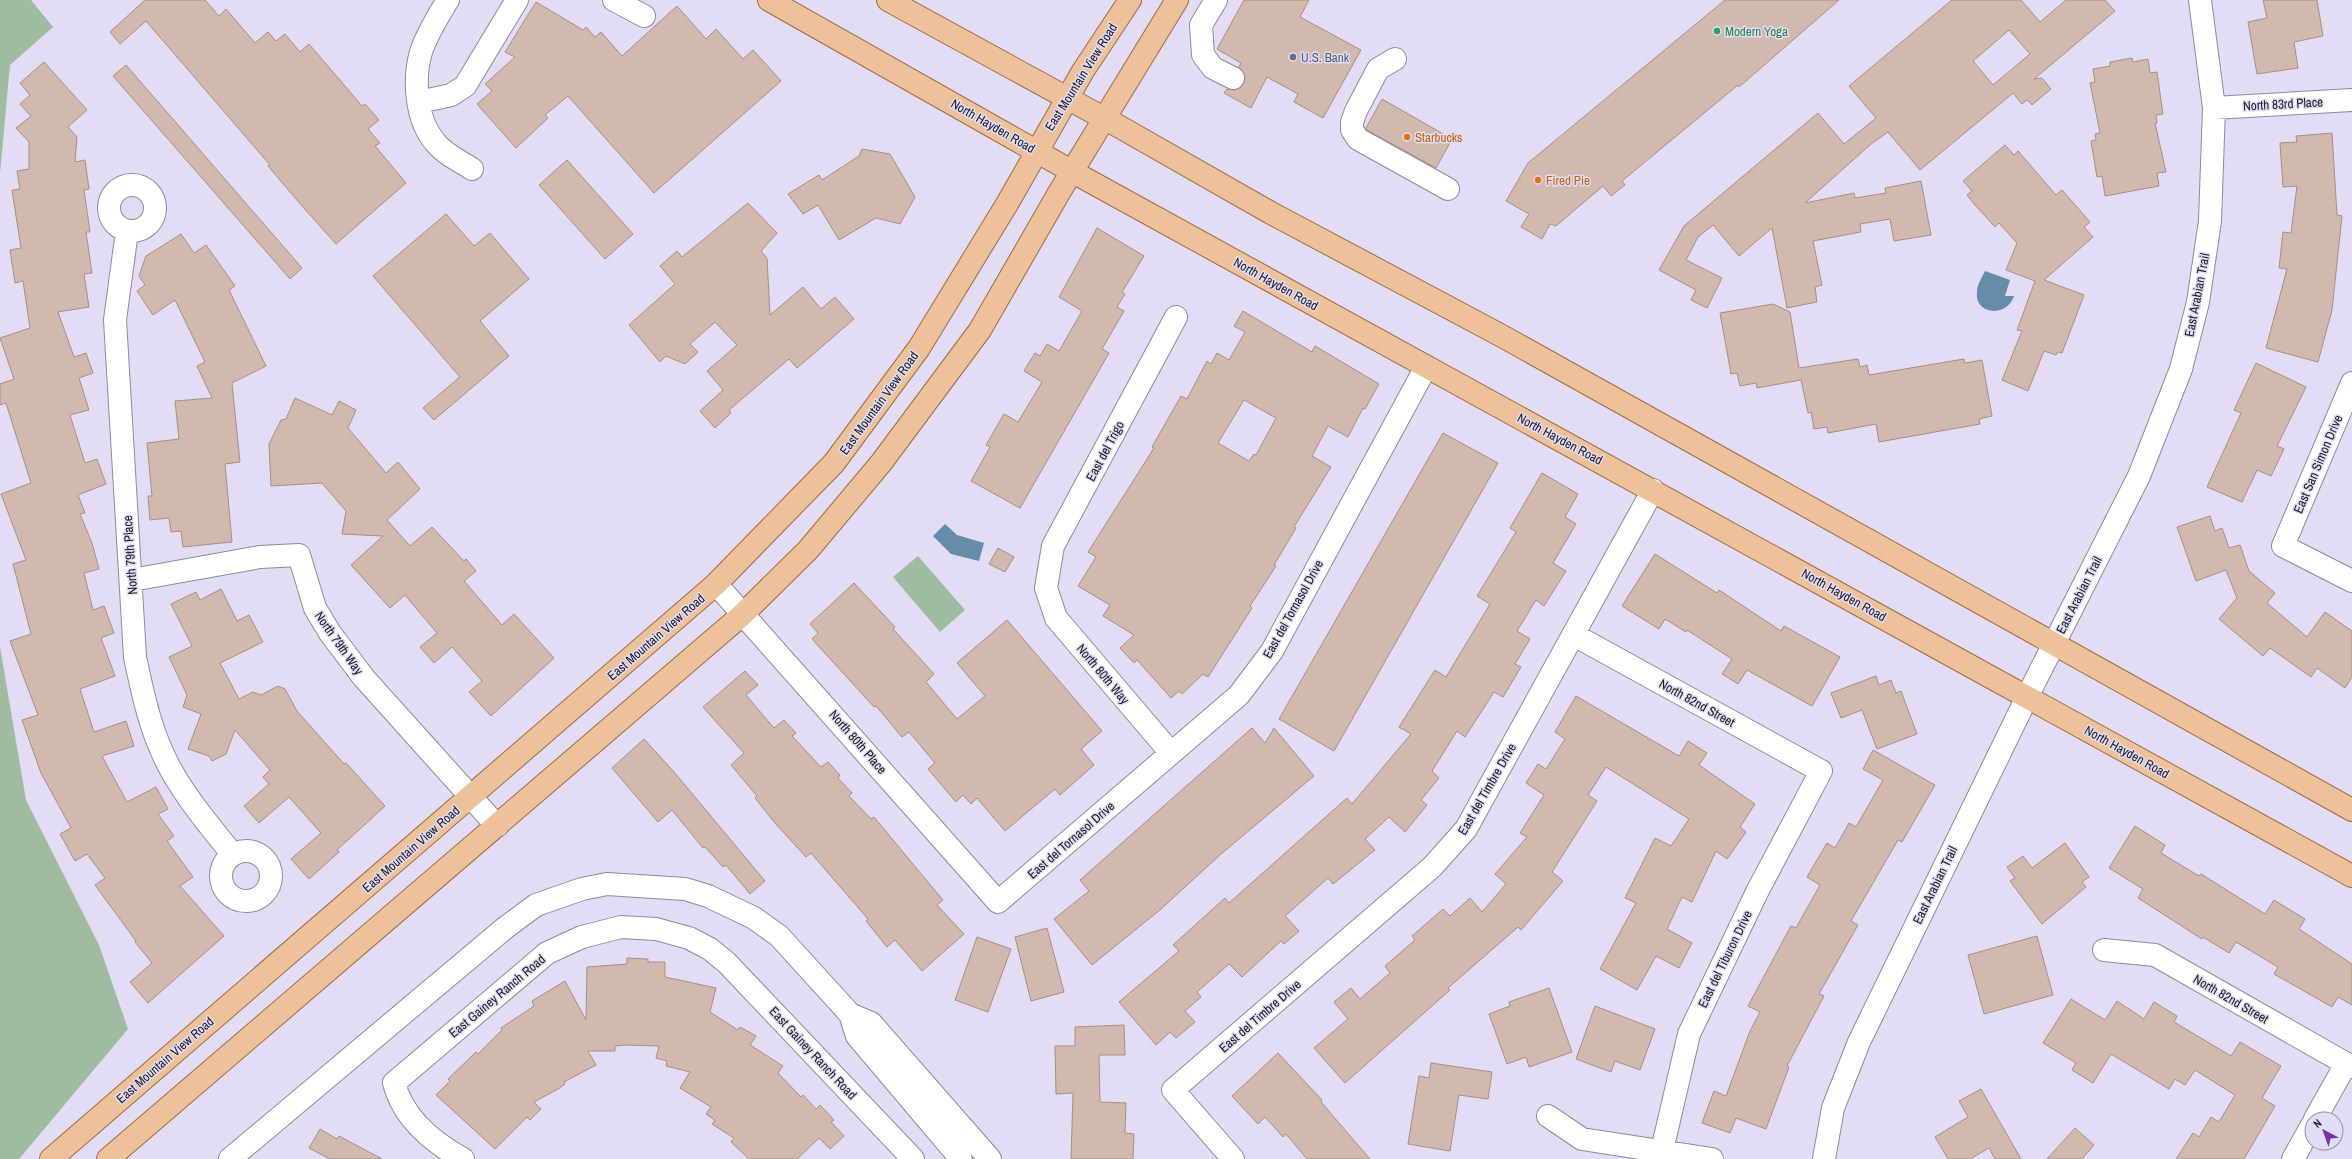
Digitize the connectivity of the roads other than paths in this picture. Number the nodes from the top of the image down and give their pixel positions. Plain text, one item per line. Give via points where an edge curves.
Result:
1 (448, 0) edge
2 (517, 0) edge
3 (614, 0) edge
4 (769, 0) edge
5 (888, 0) edge
6 (1130, 0) edge
7 (1177, 0) edge
8 (1216, 0) edge
9 (2200, 0) edge
10 (644, 16) dead end
11 (1395, 59) dead end
12 (1233, 78) dead end
13 (1066, 98) junction
14 (2352, 100) edge
15 (419, 102) junction
16 (2214, 108) junction
17 (1104, 118) junction
18 (1036, 151) junction
19 (472, 169) dead end
20 (1073, 172) junction
21 (1448, 189) dead end
22 (127, 231) dead end
23 (1176, 317) dead end
24 (1426, 367) junction
25 (2352, 383) edge
26 (1653, 490) junction
27 (132, 580) junction
28 (2352, 581) edge
29 (716, 584) junction
30 (1046, 588) joint
31 (742, 615) junction
32 (1574, 635) junction
33 (2054, 644) junction
34 (2027, 697) junction
35 (1171, 753) junction
36 (1821, 771) joint
37 (471, 797) junction
38 (2352, 810) edge
39 (497, 826) junction
40 (232, 855) dead end
41 (2352, 876) edge
42 (998, 902) joint
43 (2104, 950) dead end
44 (850, 1014) junction
45 (2349, 1065) edge
46 (2320, 1111) edge
47 (1548, 1116) dead end
48 (2304, 1139) edge
49 (1661, 1155) edge
50 (51, 1159) edge
51 (108, 1159) edge
52 (230, 1159) edge
53 (463, 1159) edge
54 (913, 1159) edge
55 (961, 1159) edge
56 (990, 1159) edge
57 (1233, 1159) edge
58 (1712, 1159) edge
59 (1824, 1159) edge
60 (2293, 1159) edge

1 - 15 street via 421,52 417,77
2 - 15 street via 465,86 451,95
3 - 10 street
4 - 18 main road, North Hayden Road
5 - 13 main road
6 - 13 main road, East Mountain View Road
7 - 17 main road
8 - 12 street via 1201,25 1203,55 1213,68
9 - 16 street, East Arabian Trail
11 - 21 street via 1378,69 1356,111 1352,130 1358,139
13 - 17 main road
13 - 18 main road, East Mountain View Road
14 - 16 street, North 83rd Place
15 - 19 street via 424,129 436,144
16 - 33 street, East Arabian Trail via 2210,221 2198,302 2181,370 2139,476
17 - 20 main road
17 - 33 main road via 1271,213 1508,340
18 - 20 main road, North Hayden Road
18 - 29 main road, East Mountain View Road via 919,348 834,464
20 - 24 main road, North Hayden Road
20 - 31 main road via 980,330 881,463 808,550
22 - 27 street, North 79th Place via 115,320
23 - 30 street, East del Trigo via 1053,546
24 - 26 main road, North Hayden Road
24 - 35 street, East del Tornasol Drive via 1272,651 1239,695
25 - 28 street, East San Simon Drive via 2283,546
26 - 32 street, East del Timbre Drive
26 - 34 main road, North Hayden Road
27 - 37 street, North 79th Way via 260,558 298,555 315,608 330,633 364,678
27 - 40 street, North 79th Place via 135,657 144,699 163,755 198,811
29 - 31 street, North 80th Place
29 - 37 main road, East Mountain View Road
30 - 35 street, North 80th Way via 1056,618
31 - 39 main road
31 - 42 street, North 80th Place via 842,724
32 - 36 street, North 82nd Street
32 - 57 street, East del Timbre Drive via 1466,829 1432,867 1173,1090
33 - 34 street, East Arabian Trail
33 - 38 main road
34 - 41 main road, North Hayden Road
34 - 59 street, East Arabian Trail via 1859,1042 1833,1108
35 - 42 street, East del Tornasol Drive
36 - 49 street, East del Tiburon Drive via 1757,892 1689,1034
37 - 39 street, North 79th Way
37 - 50 main road, East Mountain View Road
39 - 51 main road
43 - 45 street, North 82nd Street via 2155,955
44 - 52 street via 779,936 754,918 724,904 685,890 607,884 582,889 536,905 505,928
44 - 55 street via 857,1036
44 - 56 street via 872,1023
45 - 46 street
47 - 49 street via 1582,1139
48 - 60 street
49 - 58 street
53 - 54 street, East Gainey Ranch Road via 447,1150 413,1121 397,1097 394,1083 547,953 582,937 621,927 656,929 690,938 710,949 766,1003

